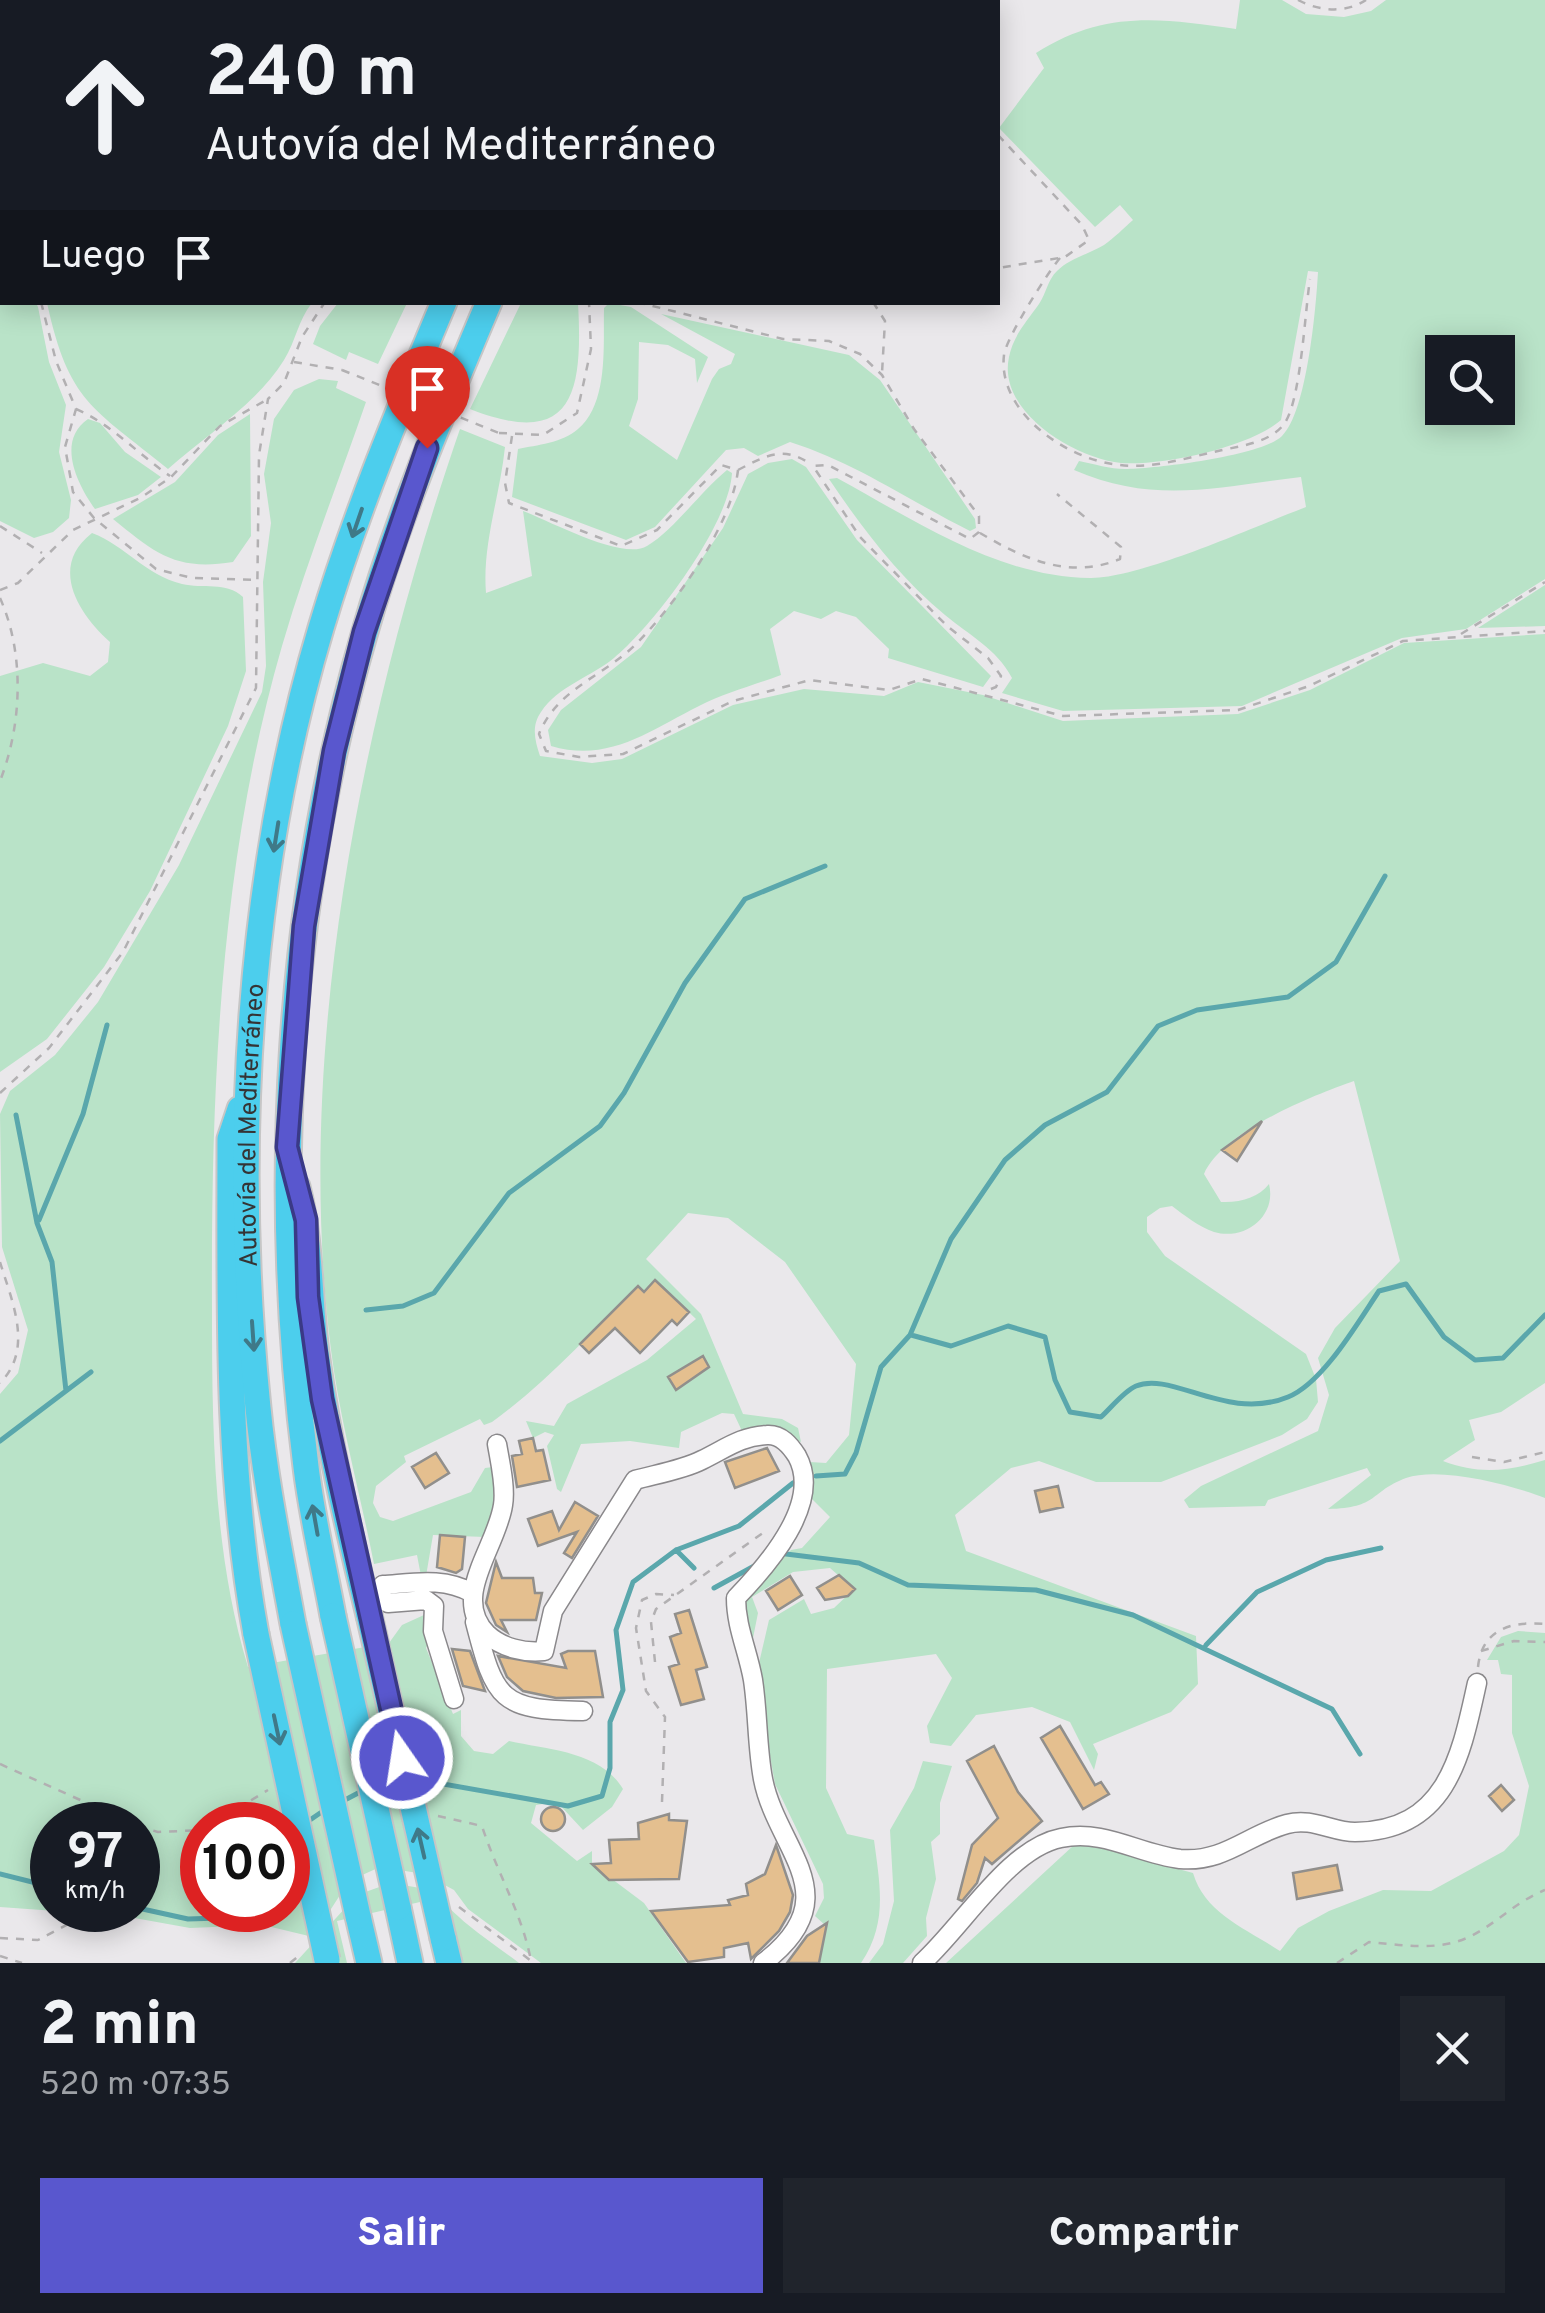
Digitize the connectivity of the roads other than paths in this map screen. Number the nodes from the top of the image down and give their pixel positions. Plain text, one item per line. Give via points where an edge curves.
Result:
1 (443, 305) edge
2 (489, 305) edge
3 (250, 1080) junction
4 (287, 1147) junction
5 (497, 1444) dead end
6 (472, 1593) junction
7 (475, 1622) junction
8 (1477, 1683) road end
9 (454, 1699) dead end
10 (583, 1711) dead end
11 (446, 1950) edge
12 (327, 1961) edge
13 (369, 1963) edge
14 (410, 1963) edge
15 (762, 1963) edge
16 (922, 1963) edge

1 -> 3 highway, Autovía del Mediterráneo via 388,434 316,647 269,878
2 - 4 highway, Autovía del Mediterráneo via 427,448 364,632 334,751 304,926
3 -> 12 highway, bridge via 230,1139 230,1362 239,1533
3 -> 13 highway, Autovía del Mediterráneo, bridge via 248,1275 258,1408 293,1624
11 -> 4 highway, bridge via 322,1399 306,1220
14 -> 4 highway, Autovía del Mediterráneo, bridge via 306,1471 295,1370
5 - 6 street via 504,1504
6 - 7 street
6 - 9 street via 455,1583 423,1582 383,1585 380,1598 434,1606 434,1631
7 - 10 street via 504,1698 536,1710
7 - 15 street via 508,1646 544,1651 553,1611 635,1480 700,1462 741,1438 773,1434 790,1445 803,1467 802,1489 783,1546 736,1598 763,1783 804,1870 804,1906 780,1950
8 - 16 street via 1465,1739 1440,1796 1410,1819 1353,1832 1315,1822 1287,1824 1234,1851 1197,1859 1100,1835 1060,1838 1023,1852

